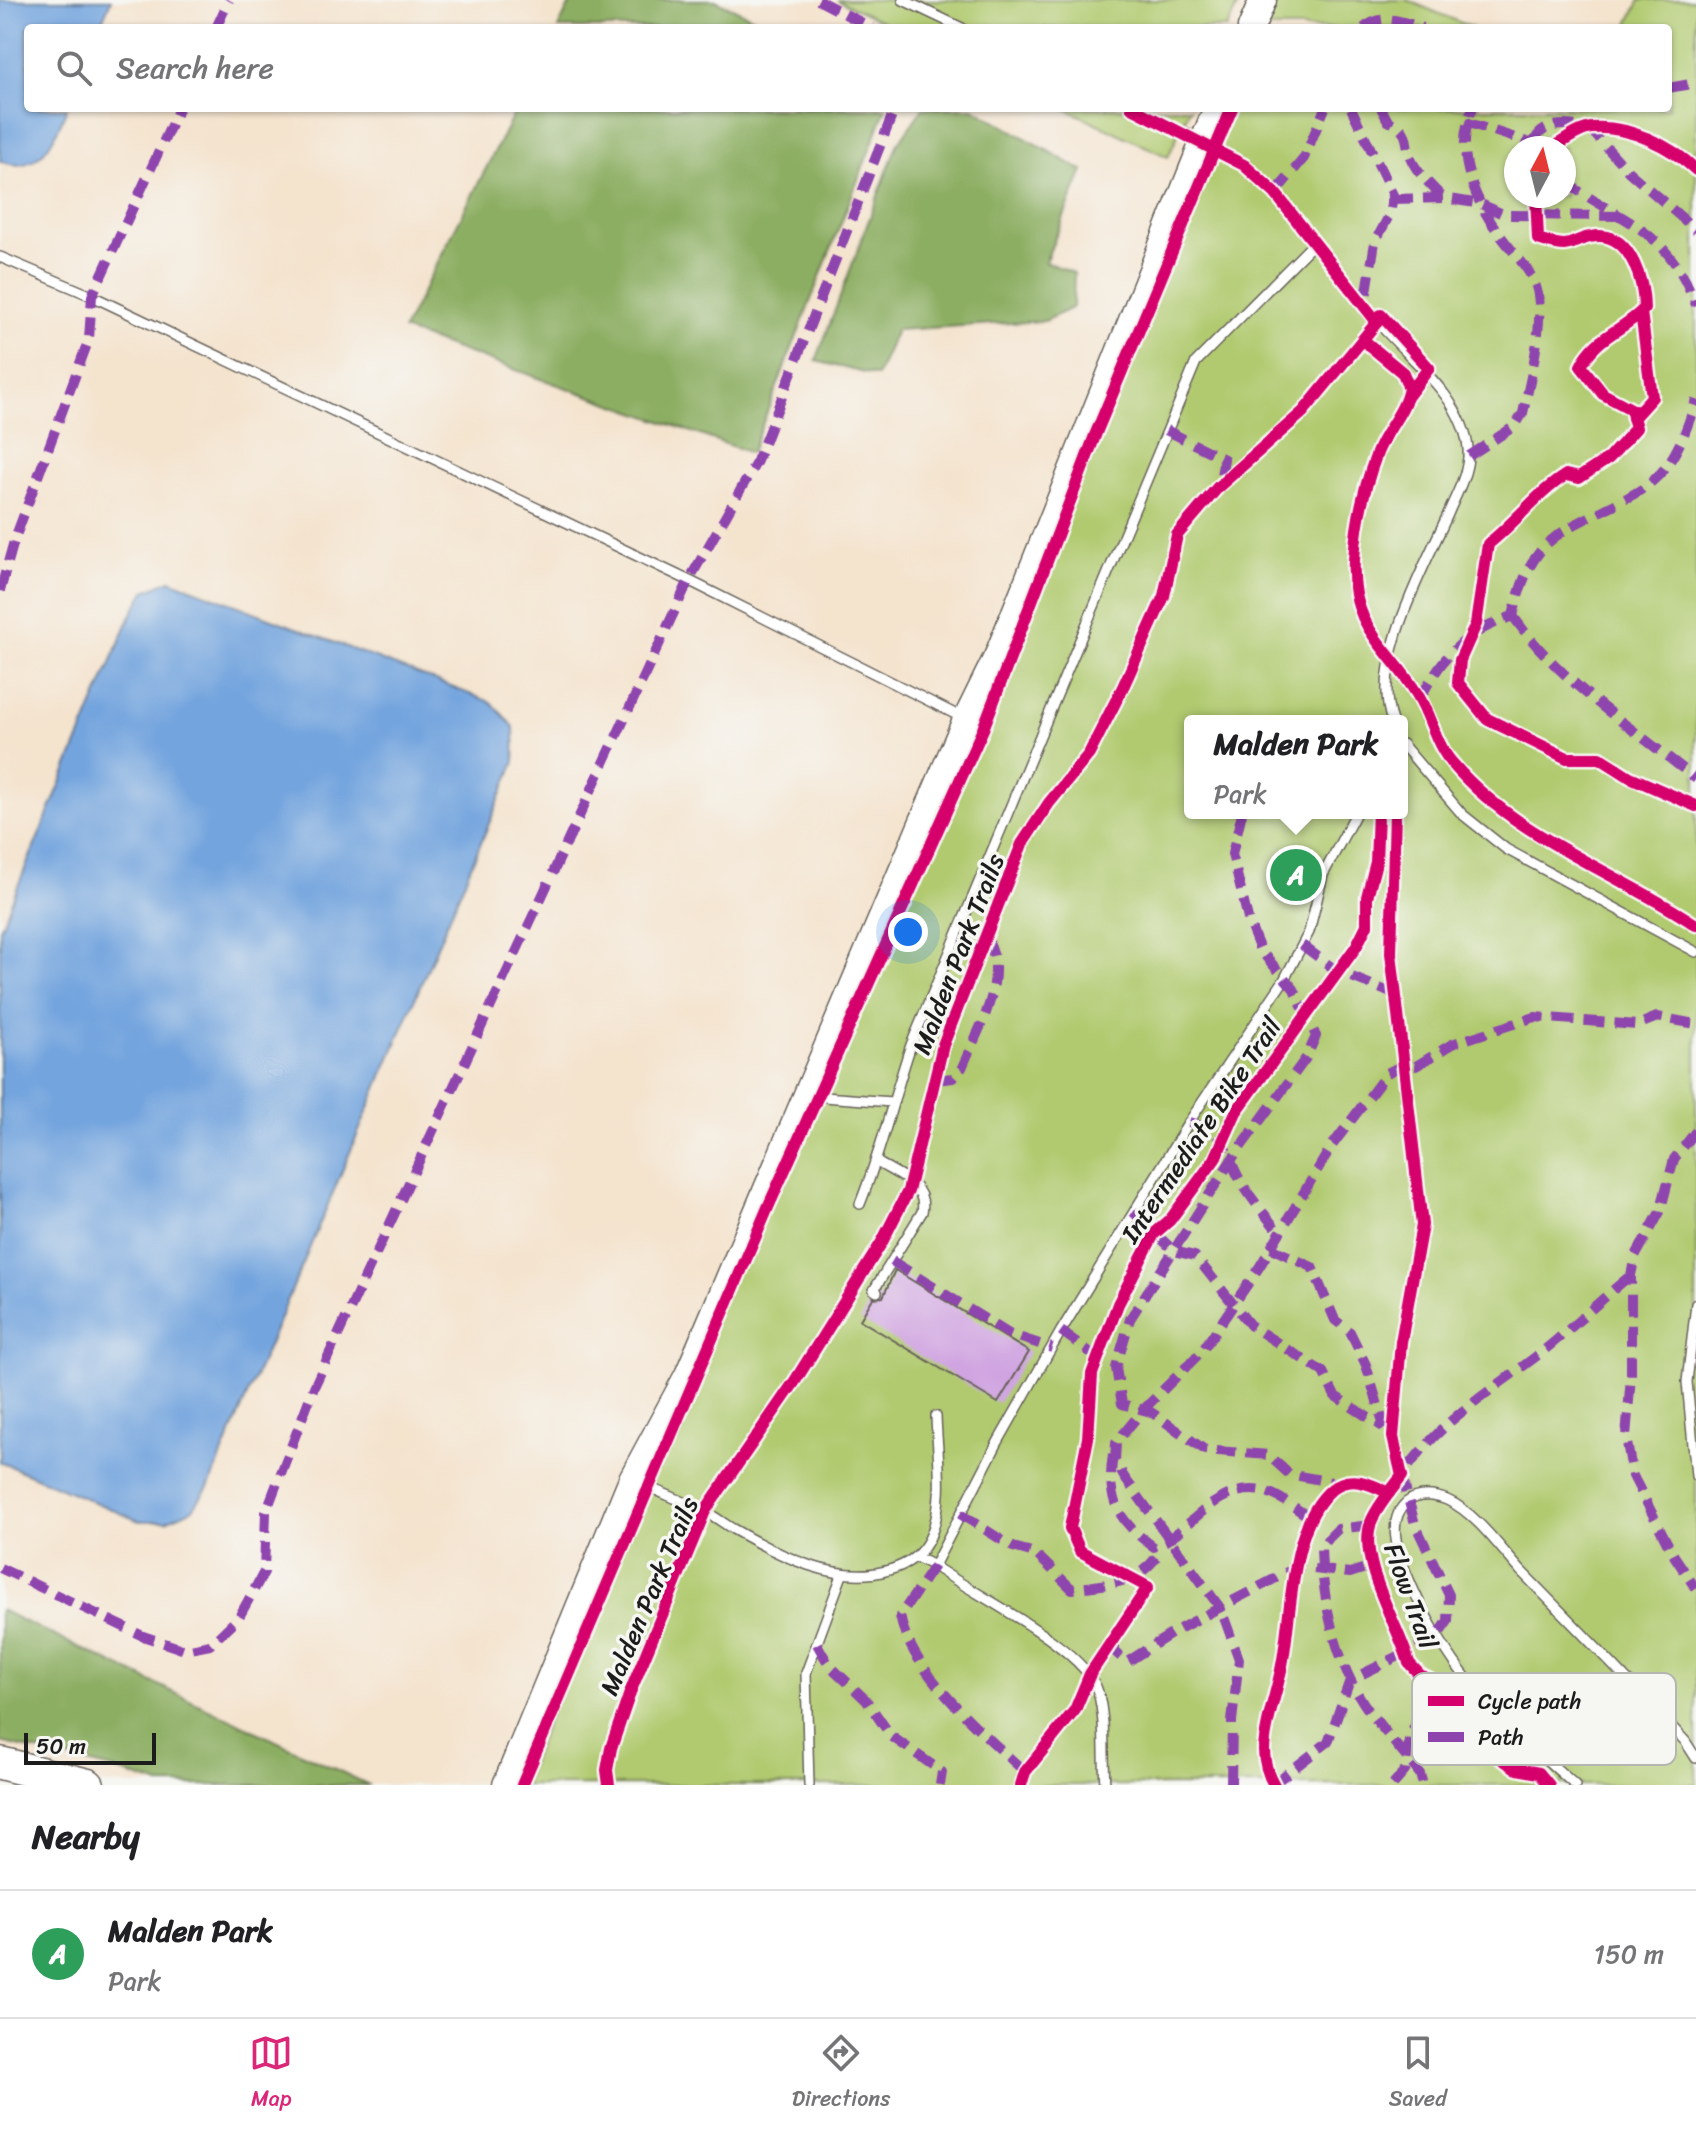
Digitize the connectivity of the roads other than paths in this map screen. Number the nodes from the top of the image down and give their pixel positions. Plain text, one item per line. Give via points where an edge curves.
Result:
1 (903, 0) edge
2 (1263, 0) edge
3 (954, 24) edge
4 (1253, 24) edge
5 (1140, 112) edge
6 (1215, 112) edge
7 (1202, 141) junction
8 (1314, 243) junction
9 (0, 257) edge
10 (1390, 715) edge
11 (966, 720) junction
12 (1408, 751) edge
13 (1353, 819) edge
14 (1696, 952) edge
15 (807, 1095) junction
16 (892, 1102) junction
17 (877, 1162) junction
18 (860, 1204) dead end
19 (877, 1292) dead end
20 (1696, 1304) edge
21 (936, 1416) dead end
22 (1696, 1476) edge
23 (632, 1479) junction
24 (916, 1557) junction
25 (934, 1566) junction
26 (842, 1575) junction
27 (1462, 1673) edge
28 (1622, 1673) edge
29 (1676, 1731) edge
30 (1696, 1758) edge
31 (0, 1763) edge
32 (1553, 1765) edge
33 (88, 1785) edge
34 (506, 1785) edge
35 (809, 1785) edge
36 (1105, 1785) edge
37 (1575, 1785) edge

1 - 3 lane
2 - 4 main road
5 - 7 lane
6 - 7 main road
7 - 8 lane via 1244,165 1275,193
7 - 11 main road via 998,655
8 - 10 lane via 1445,395 1462,426 1469,456 1390,660
8 - 16 lane via 1196,362 923,1016
9 - 11 lane via 694,583
11 - 15 main road
12 - 14 lane via 1462,814 1506,849
13 - 25 lane via 1323,875 1309,932 1284,980 1189,1122 1061,1331
15 - 16 lane
15 - 23 main road via 688,1375
16 - 17 lane
17 - 18 lane
17 - 19 lane via 919,1188 925,1201
20 - 22 lane via 1687,1382
21 - 24 lane via 939,1507 930,1537
23 - 26 lane via 792,1557
23 - 34 main road
24 - 25 lane
24 - 26 lane via 868,1576
25 - 36 lane via 1089,1671 1099,1693
26 - 35 lane via 806,1673
27 - 28 lane via 1434,1635 1397,1550 1399,1512 1410,1499 1431,1495 1450,1500
29 - 30 lane
31 - 33 highway
32 - 37 lane

